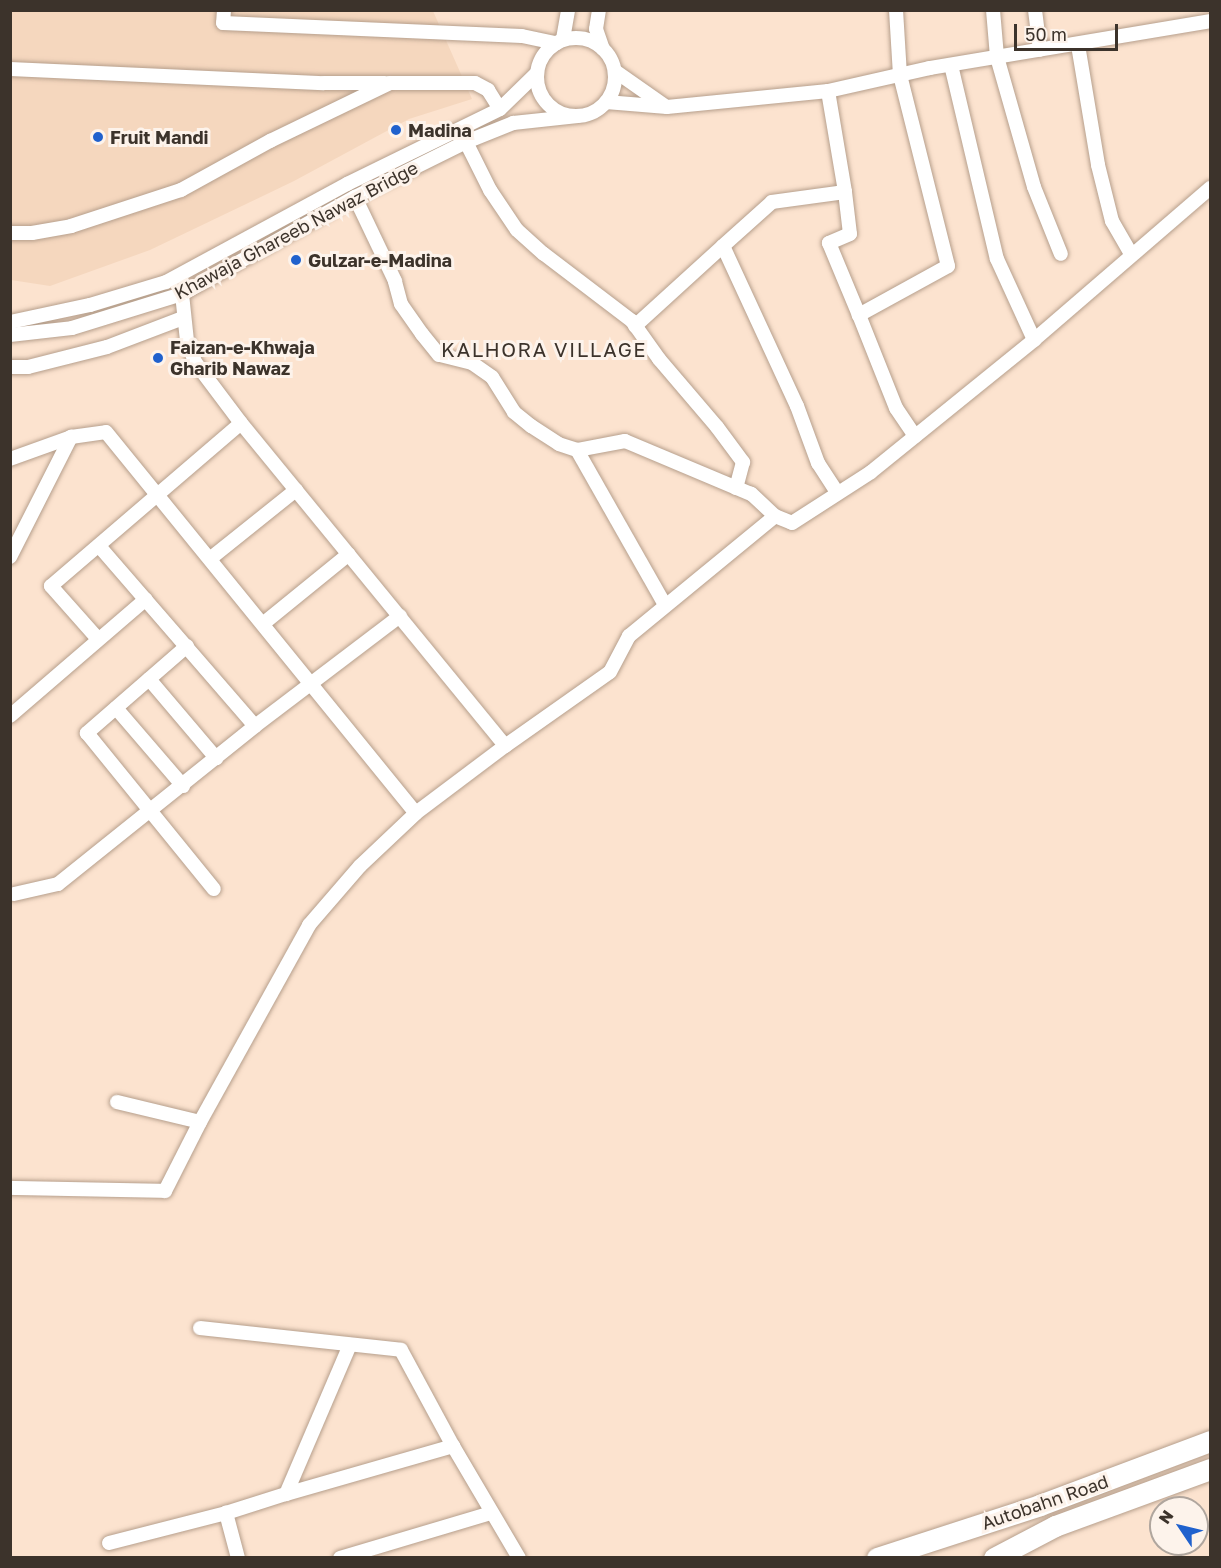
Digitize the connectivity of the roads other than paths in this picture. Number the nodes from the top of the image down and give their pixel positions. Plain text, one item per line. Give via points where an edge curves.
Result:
1 (224, 10) edge
2 (568, 10) edge
3 (599, 10) edge
4 (896, 10) edge
5 (993, 10) edge
6 (1035, 10) edge
7 (1210, 21) edge
8 (559, 41) junction
9 (1078, 45) junction
10 (603, 49) junction
11 (1040, 50) junction
12 (997, 57) junction
13 (951, 65) junction
14 (10, 69) edge
15 (615, 71) junction
16 (536, 74) junction
17 (900, 75) junction
18 (390, 83) junction
19 (828, 90) junction
20 (606, 102) junction
21 (667, 107) junction
22 (500, 109) junction
23 (578, 116) junction
24 (466, 142) junction
25 (1210, 188) edge
26 (845, 192) junction
27 (355, 197) junction
28 (10, 233) edge
29 (723, 246) junction
30 (1061, 254) dead end
31 (1132, 255) junction
32 (182, 294) junction
33 (859, 315) junction
34 (183, 318) junction
35 (10, 322) edge
36 (635, 326) junction
37 (10, 335) edge
38 (1034, 340) junction
39 (10, 367) edge
40 (241, 423) junction
41 (915, 436) junction
42 (71, 437) junction
43 (577, 450) junction
44 (10, 459) edge
45 (736, 488) junction
46 (296, 490) junction
47 (837, 492) junction
48 (158, 495) junction
49 (775, 516) junction
50 (99, 546) junction
51 (349, 554) junction
52 (10, 557) edge
53 (211, 558) junction
54 (146, 599) junction
55 (665, 605) junction
56 (400, 616) junction
57 (264, 623) junction
58 (98, 639) junction
59 (187, 645) junction
60 (149, 679) junction
61 (312, 683) junction
62 (116, 708) junction
63 (10, 716) edge
64 (255, 726) junction
65 (505, 746) junction
66 (216, 758) junction
67 (183, 786) junction
68 (150, 811) junction
69 (416, 813) junction
70 (214, 889) dead end
71 (14, 894) dead end
72 (117, 1102) dead end
73 (200, 1122) junction
74 (10, 1188) edge
75 (200, 1328) dead end
76 (350, 1345) junction
77 (1210, 1441) edge
78 (453, 1446) junction
79 (1210, 1469) edge
80 (286, 1494) junction
81 (225, 1513) junction
82 (491, 1513) junction
83 (109, 1543) dead end
84 (888, 1556) edge
85 (238, 1557) edge
86 (340, 1557) edge
87 (519, 1557) edge
88 (994, 1557) edge

1 - 8 street via 223,23 522,36
2 - 8 street
3 - 10 street via 596,29
4 - 17 street
5 - 12 street
6 - 11 street
7 - 9 street
8 - 10 street via 580,38
8 - 16 street via 539,62
9 - 11 street
9 - 31 street via 1109,210
10 - 15 street
11 - 12 street
12 - 13 street
12 - 30 street via 1034,187
13 - 17 street
13 - 38 street via 998,259
14 - 18 street
15 - 20 street via 615,82
15 - 21 street
16 - 22 street, Khawaja Ghareeb Nawaz Bridge
16 - 23 street via 537,87 553,109
17 - 19 street
17 - 33 street via 948,266
18 - 22 street via 475,83 488,90
18 - 28 street via 270,141 181,190 70,226
19 - 21 street
19 - 26 street
20 - 21 street
20 - 23 street
22 - 35 street, Khawaja Ghareeb Nawaz Bridge via 348,184 166,282 90,305
23 - 24 street, Khawaja Ghareeb Nawaz Bridge via 513,123
24 - 27 street, Khawaja Ghareeb Nawaz Bridge
24 - 36 street via 517,230
25 - 31 street
26 - 29 street via 772,202
26 - 33 street via 850,234 829,243
27 - 32 street, Khawaja Ghareeb Nawaz Bridge
27 - 43 street via 395,281 401,304 439,355 471,363 492,377 514,412 559,444
29 - 36 street
29 - 47 street via 797,406 818,463
31 - 38 street
32 - 34 street
32 - 37 street, Khawaja Ghareeb Nawaz Bridge via 72,328
33 - 41 street via 897,408
34 - 39 street via 107,347 28,367
34 - 40 street via 195,362
36 - 45 street via 744,462
38 - 41 street
40 - 46 street
40 - 48 street
41 - 47 street via 871,472
42 - 44 street
42 - 48 street via 106,432
42 - 52 street
43 - 45 street via 625,441
43 - 55 street
45 - 49 street via 751,494
46 - 51 street
46 - 53 street
47 - 49 street via 792,523
48 - 50 street
48 - 53 street
49 - 55 street
50 - 54 street
50 - 58 street via 51,586
51 - 56 street
51 - 57 street
53 - 57 street
54 - 58 street
54 - 59 street
55 - 65 street via 629,636 610,672
56 - 61 street
56 - 65 street
57 - 61 street
58 - 63 street
59 - 60 street
59 - 64 street
60 - 62 street
60 - 66 street
61 - 64 street
61 - 69 street
62 - 67 street
62 - 68 street via 87,733
64 - 66 street
65 - 69 street
66 - 67 street
67 - 68 street
68 - 70 street
68 - 71 street via 58,884
69 - 73 street via 360,866 309,925
72 - 73 street
73 - 74 street via 165,1191
75 - 76 street
76 - 78 street via 402,1350
76 - 80 street
77 - 84 highway, Autobahn Road via 1084,1490
78 - 80 street
78 - 82 street
79 - 88 highway, Autobahn Road via 1055,1526
80 - 81 street
81 - 83 street
81 - 85 street
82 - 86 street
82 - 87 street

